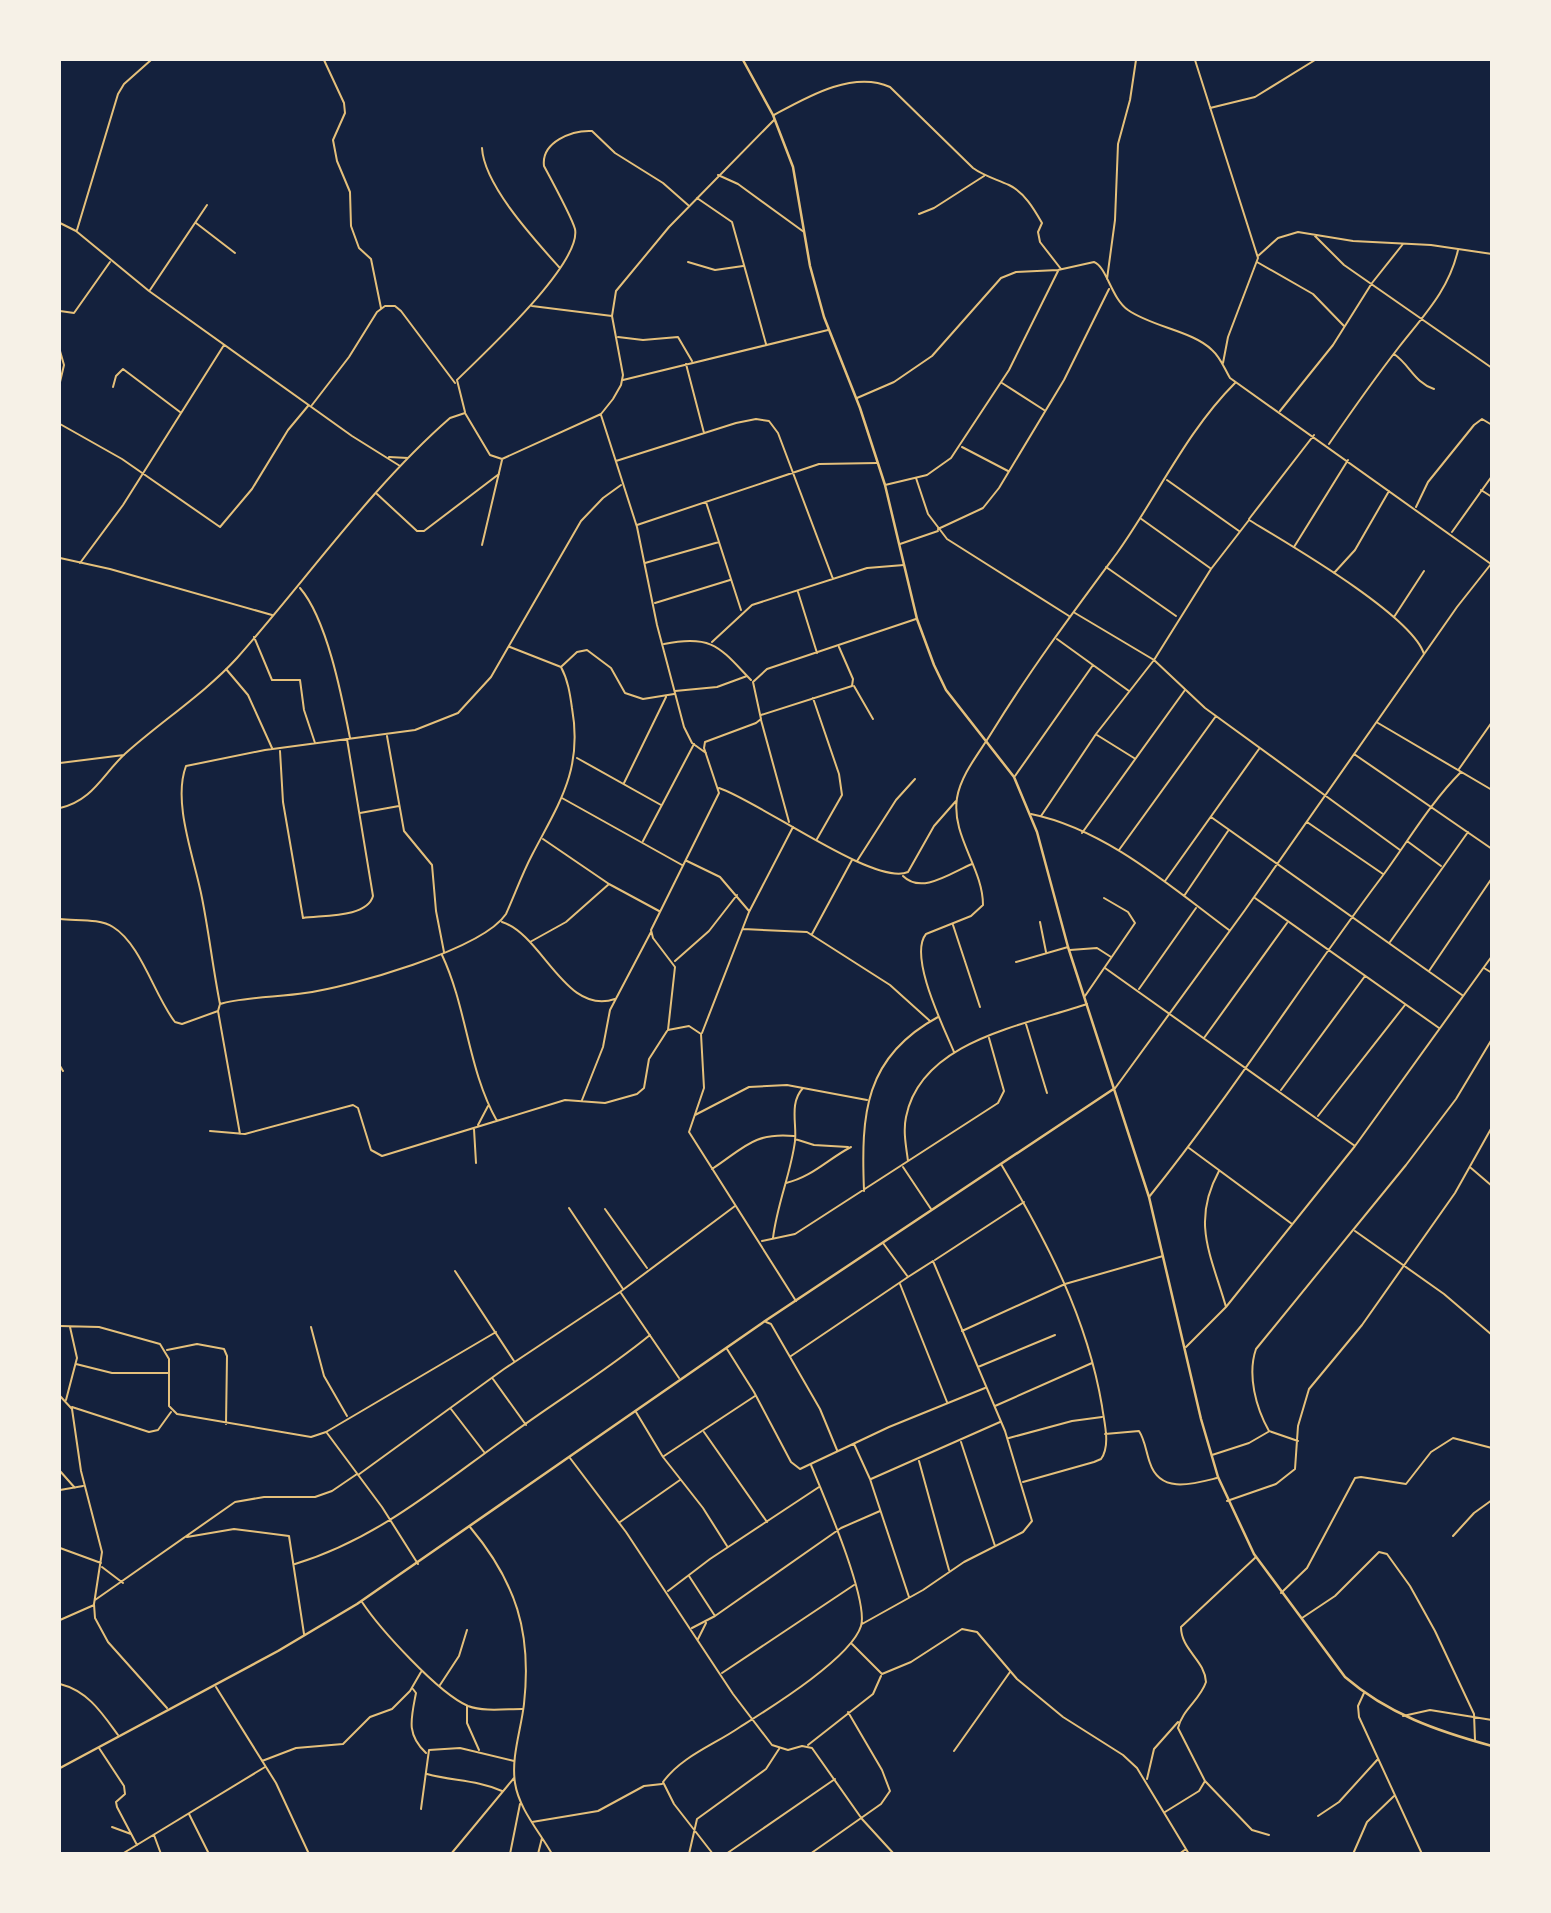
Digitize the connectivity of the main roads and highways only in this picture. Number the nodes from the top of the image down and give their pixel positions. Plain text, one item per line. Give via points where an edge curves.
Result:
1 (743, 60) edge
2 (1116, 1087) junction
3 (1492, 1746) edge
4 (60, 1768) edge

1 - 2 main road via 773,115 793,167 810,266 885,485 917,619 946,690 1014,777 1031,814 1069,948
2 - 3 main road via 1164,1256 1211,1455 1227,1501 1256,1557 1345,1677 1364,1693 1403,1717
2 - 4 main road via 765,1321 362,1601

